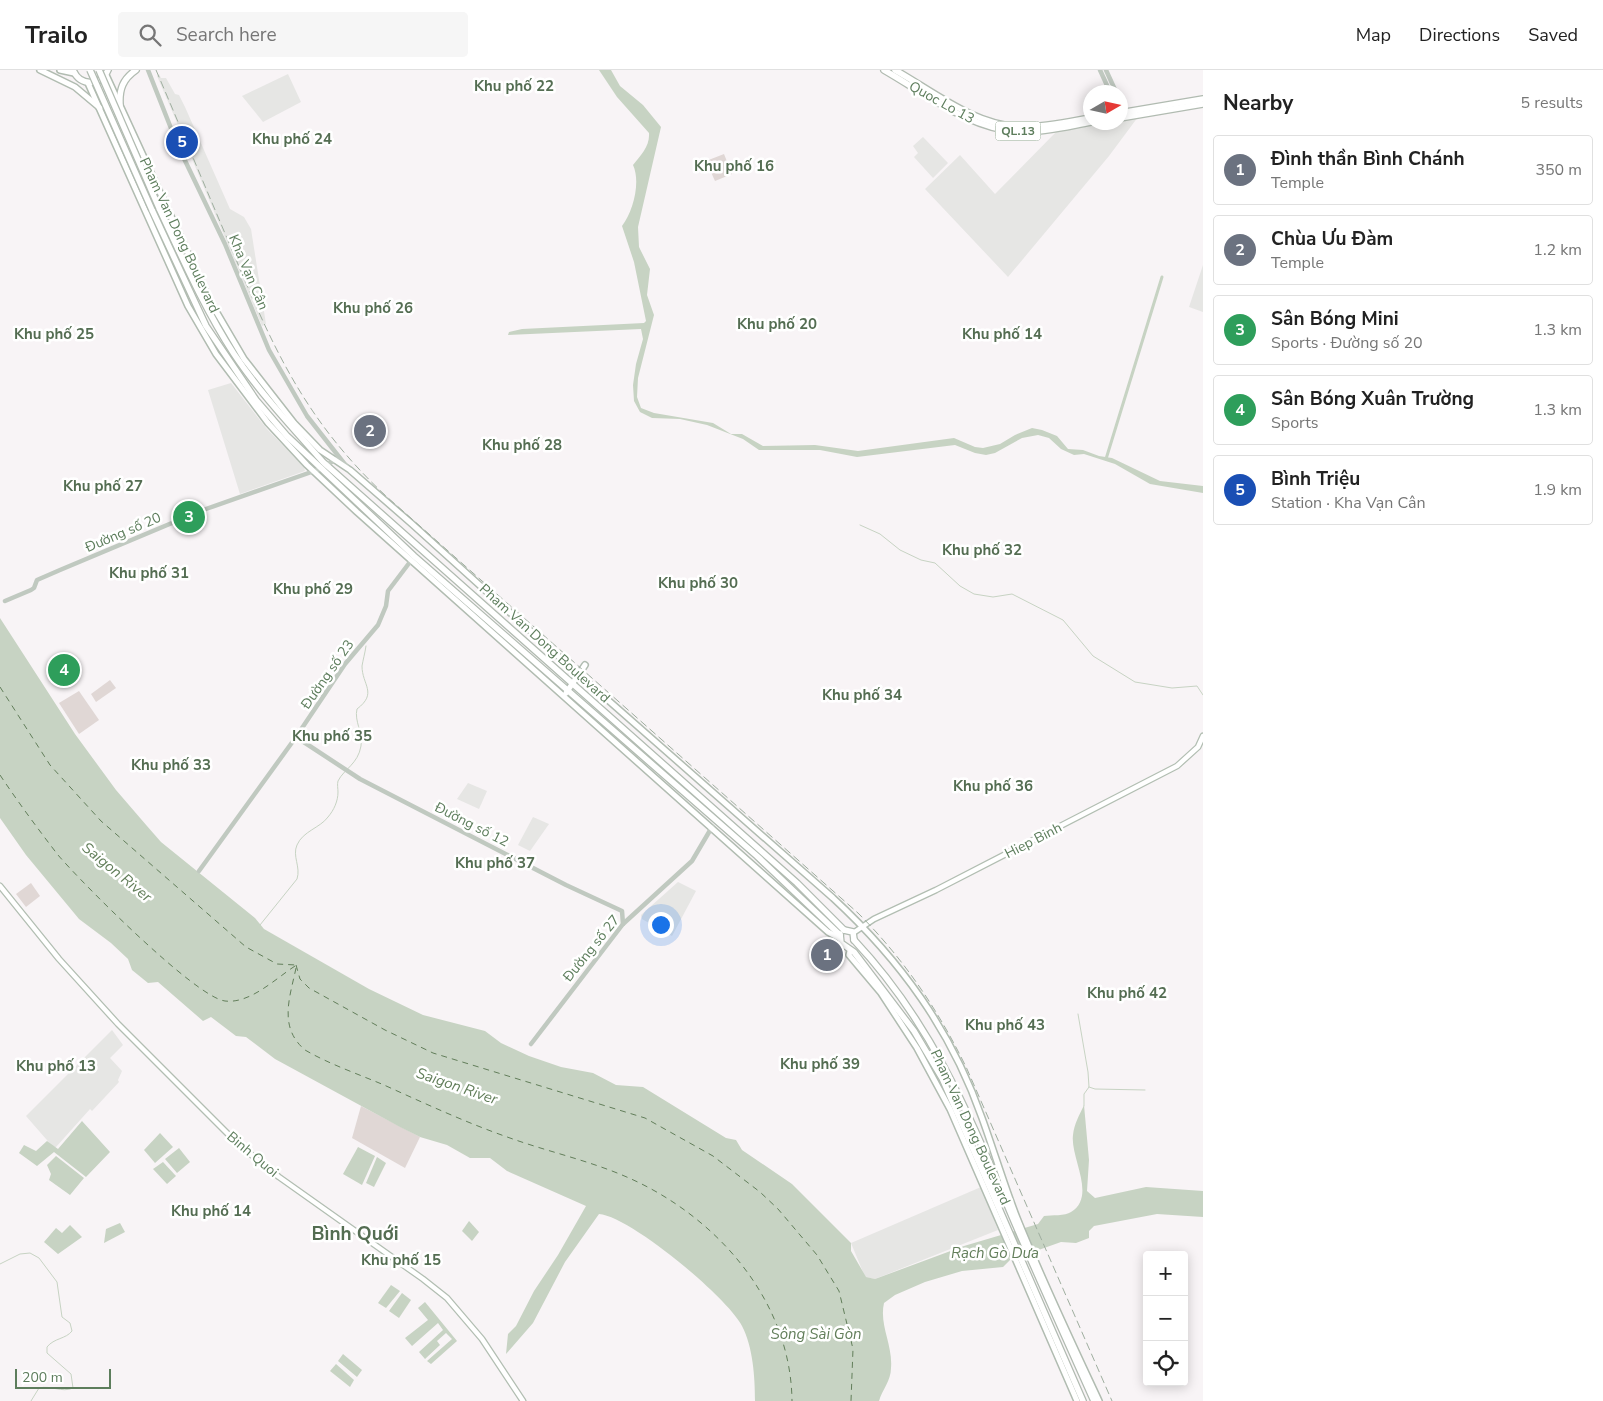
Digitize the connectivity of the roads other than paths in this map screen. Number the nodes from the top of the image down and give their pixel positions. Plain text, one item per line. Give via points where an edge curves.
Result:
1 (40, 70) edge
2 (60, 70) edge
3 (90, 70) edge
4 (99, 70) edge
5 (136, 70) edge
6 (148, 70) edge
7 (884, 70) edge
8 (895, 70) edge
9 (1100, 70) edge
10 (1106, 70) edge
11 (109, 71) edge
12 (73, 72) edge
13 (88, 83) junction
14 (1107, 85) edge
15 (1113, 85) edge
16 (1203, 99) edge
17 (1203, 104) edge
18 (120, 105) junction
19 (952, 106) junction
20 (101, 109) junction
21 (1128, 115) edge
22 (1128, 115) edge
23 (1083, 119) edge
24 (1083, 123) edge
25 (171, 227) junction
26 (153, 229) junction
27 (160, 229) junction
28 (285, 438) junction
29 (336, 459) junction
30 (326, 466) junction
31 (316, 470) junction
32 (412, 558) junction
33 (5, 601) dead end
34 (585, 665) dead end
35 (578, 674) junction
36 (572, 684) junction
37 (566, 693) junction
38 (1203, 736) edge
39 (296, 737) junction
40 (712, 827) junction
41 (199, 871) dead end
42 (0, 886) edge
43 (623, 924) junction
44 (863, 926) junction
45 (844, 930) junction
46 (853, 933) junction
47 (839, 936) junction
48 (854, 940) junction
49 (845, 945) junction
50 (531, 1044) dead end
51 (1007, 1193) junction
52 (1010, 1211) junction
53 (1016, 1219) junction
54 (1035, 1263) junction
55 (1022, 1268) junction
56 (522, 1401) edge
57 (1078, 1401) edge
58 (1083, 1401) edge
59 (1094, 1401) edge
60 (1099, 1401) edge

1 - 20 main road via 75,88
2 - 12 main road
3 - 27 highway, Pham Van Dong Boulevard, bridge
4 - 25 highway, Pham Van Dong Boulevard, bridge
5 - 18 highway via 124,81
6 - 29 street, Kha Vạn Cân via 178,146 225,244 269,350
7 - 19 highway, Quoc Lo 13 / QL.13
8 - 19 highway, Quoc Lo 13 / QL.13
9 - 14 street
10 - 15 street
11 - 13 highway via 100,80
11 - 18 main road, Pham Van Dong Boulevard
12 - 13 highway
13 - 20 main road, Pham Van Dong Boulevard
16 - 21 highway
17 - 22 highway
18 - 20 main road via 109,100
18 - 25 main road, Pham Van Dong Boulevard
19 - 23 highway, Quoc Lo 13 / QL.13 via 984,120 1011,126 1037,127
19 - 24 highway, Quoc Lo 13 / QL.13 via 982,124 1008,130 1038,131
20 - 26 main road, Pham Van Dong Boulevard
25 - 29 main road, Pham Van Dong Boulevard via 244,359 294,423
25 - 30 highway, Pham Van Dong Boulevard via 208,309 234,353 271,404
26 - 27 main road
26 - 28 main road, Pham Van Dong Boulevard via 188,306 216,354 245,395
27 - 28 highway, Pham Van Dong Boulevard via 206,326
28 - 31 highway, Pham Van Dong Boulevard
29 - 30 street, Đường số 20
29 - 35 main road, Pham Van Dong Boulevard
30 - 31 street, Đường số 20
30 - 36 highway, Pham Van Dong Boulevard
31 - 32 highway, Pham Van Dong Boulevard
31 - 33 street, Đường số 20 via 203,510 60,570 37,580 31,590
32 - 37 highway, Pham Van Dong Boulevard
32 - 39 street, Đường số 23 via 388,590 378,625 346,664
34 - 35 main road
35 - 36 main road
35 - 44 main road, Pham Van Dong Boulevard
36 - 37 main road
36 - 45 highway, Pham Van Dong Boulevard via 797,883
37 - 40 main road, Pham Van Dong Boulevard via 612,740
37 - 47 highway, Pham Van Dong Boulevard via 756,856
38 - 44 main road, Hiep Binh via 1198,747 1177,766
39 - 41 street, Đường số 23
39 - 43 street, Đường số 12 via 354,776 622,911
40 - 43 street, Đường số 27 via 692,861
40 - 47 main road, Pham Van Dong Boulevard via 828,932
42 - 56 main road, Binh Quoi via 59,959 125,1031 239,1144 447,1298 482,1339
43 - 50 street, Đường số 27
44 - 46 main road, Hiep Binh
44 - 51 main road, Pham Van Dong Boulevard via 901,969 934,1016 966,1080
45 - 46 highway
45 - 47 highway
46 - 48 highway
47 - 49 highway
48 - 49 highway
48 - 52 highway, Pham Van Dong Boulevard via 890,982 928,1036 968,1112
49 - 55 highway, Pham Van Dong Boulevard via 887,993 929,1055 956,1109
51 - 52 main road
51 - 53 main road
52 - 53 highway, Pham Van Dong Boulevard
53 - 54 highway, Pham Van Dong Boulevard
54 - 59 highway
54 - 60 main road
55 - 57 main road
55 - 58 highway

